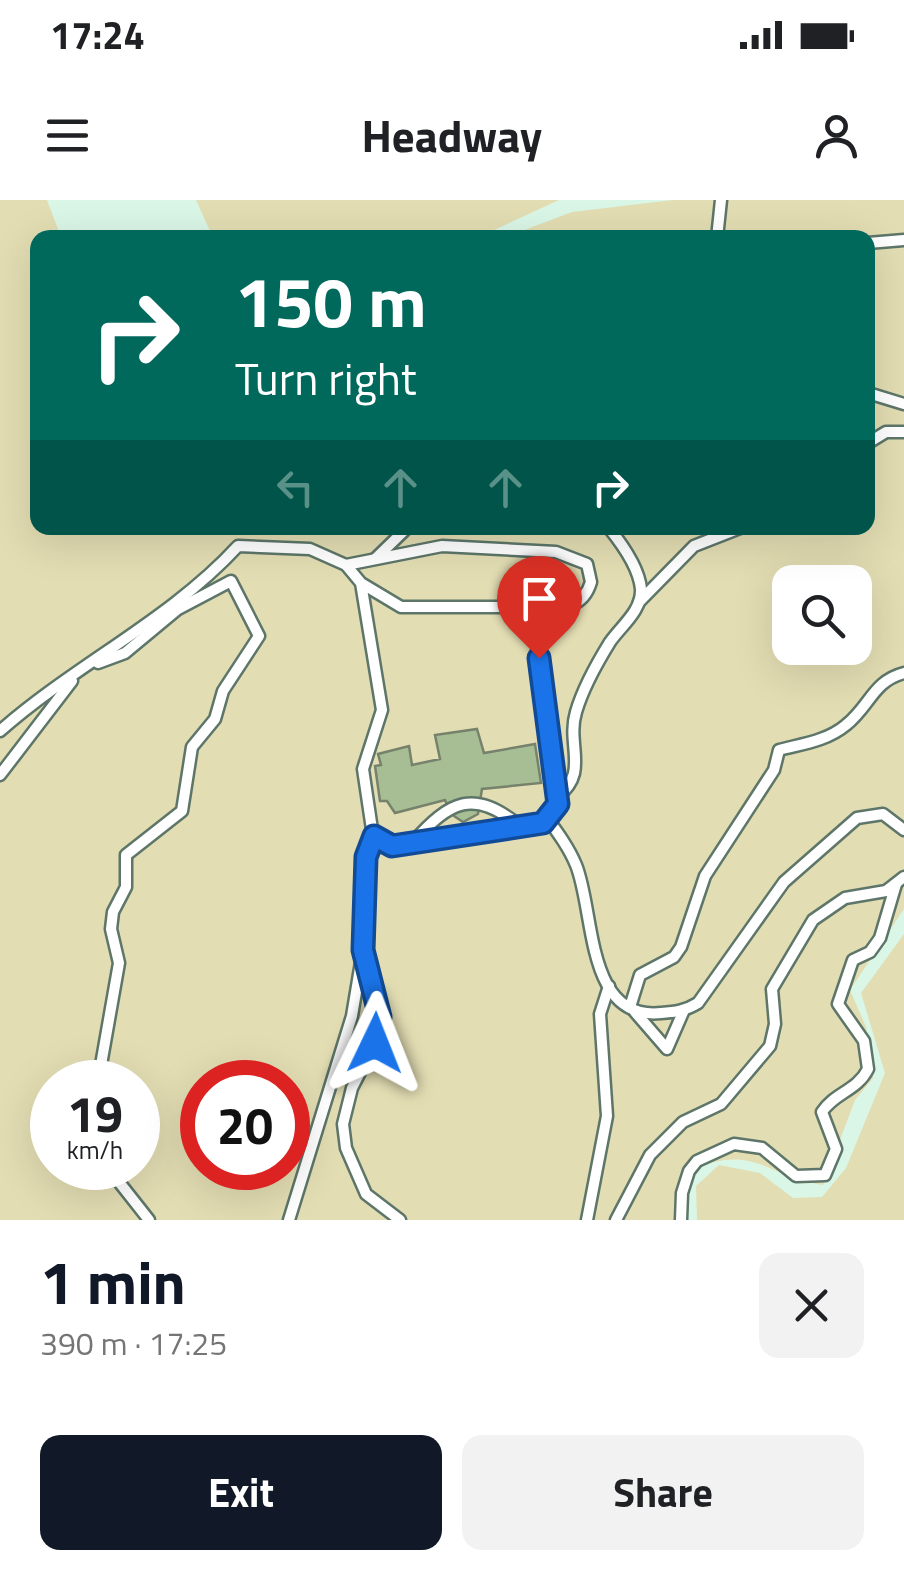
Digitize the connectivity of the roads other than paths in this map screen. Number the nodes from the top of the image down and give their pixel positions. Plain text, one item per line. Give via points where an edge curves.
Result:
1 (721, 200) edge
2 (717, 230) edge
3 (904, 240) edge
4 (875, 242) edge
5 (875, 395) edge
6 (904, 404) edge
7 (904, 432) edge
8 (875, 439) edge
9 (401, 535) edge
10 (613, 535) edge
11 (722, 535) edge
12 (375, 559) junction
13 (346, 565) junction
14 (361, 582) junction
15 (639, 602) junction
16 (532, 608) junction
17 (904, 673) edge
18 (0, 731) edge
19 (0, 775) edge
20 (556, 798) junction
21 (546, 818) junction
22 (520, 826) junction
23 (904, 830) edge
24 (374, 836) junction
25 (412, 843) junction
26 (900, 880) edge
27 (363, 950) junction
28 (610, 986) junction
29 (632, 1009) junction
30 (684, 1010) junction
31 (102, 1060) edge
32 (125, 1190) edge
33 (149, 1220) edge
34 (288, 1220) edge
35 (400, 1220) edge
36 (588, 1220) edge
37 (616, 1220) edge
38 (682, 1220) edge

1 - 2 street
3 - 4 street
5 - 6 street
7 - 8 street
9 - 12 street
10 - 15 street via 634,570
11 - 15 street via 694,546
12 - 13 street
12 - 16 street via 442,546 556,552 587,564 591,582 582,600 567,608
13 - 14 street
13 - 18 street via 310,550 238,546 206,581
14 - 16 street via 400,608
14 - 24 street via 382,710 364,769
15 - 20 street via 576,710 576,770
16 - 20 street
17 - 29 street via 879,683 840,730 779,750 774,770 705,876 681,947 640,975
19 - 31 street via 53,700 84,670 125,652 221,583 238,587 259,636 223,690 215,719 192,747 182,811 126,855 126,887 113,912 119,963
20 - 21 street
21 - 22 street
21 - 28 street via 577,868 596,962
22 - 25 street
22 - 25 street via 492,804 443,809
23 - 30 street via 883,814 868,813 846,826 784,882 711,990
24 - 25 street via 392,846
24 - 27 street via 366,857
26 - 37 street via 874,894 845,898 813,920 772,989 770,1046 721,1104 683,1122 650,1156
26 - 38 street via 880,938 853,960 839,994 838,1004 864,1040 868,1070 856,1088 822,1112 836,1149 825,1175 796,1176 762,1148 734,1144 689,1171
27 - 34 street via 352,1016
27 - 35 street via 380,1017 345,1106 346,1148 366,1194
28 - 29 street
28 - 36 street via 600,1014 607,1116
29 - 30 street via 651,1015
29 - 30 street via 667,1049
32 - 33 street

